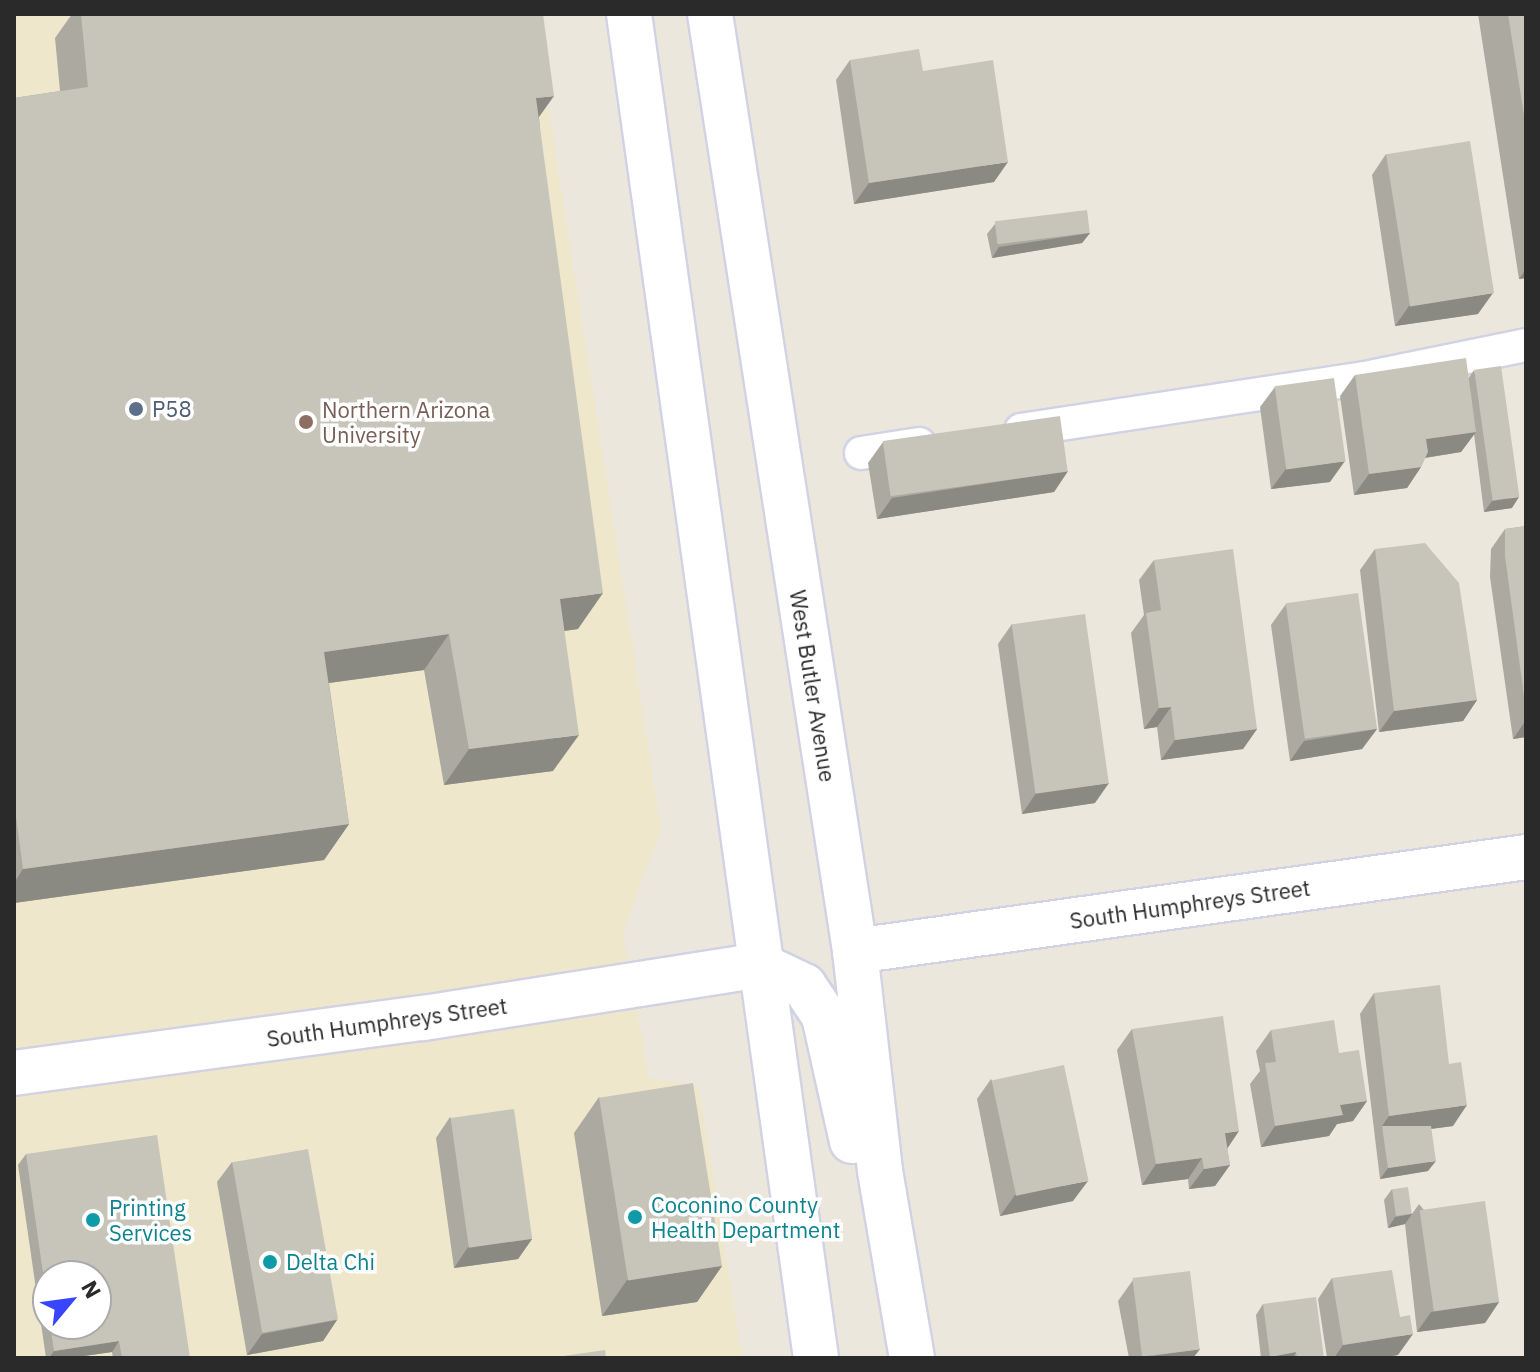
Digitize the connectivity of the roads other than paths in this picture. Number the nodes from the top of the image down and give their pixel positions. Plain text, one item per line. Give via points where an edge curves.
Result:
1 (629, 14) edge
2 (710, 14) edge
3 (1526, 345) edge
4 (861, 453) dead end
5 (1526, 857) edge
6 (855, 951) junction
7 (760, 965) junction
8 (14, 1073) edge
9 (880, 1171) junction
10 (816, 1358) edge
11 (912, 1358) edge

1 - 7 main road
2 - 6 main road, West Butler Avenue
3 - 4 lane via 1360,379
5 - 6 main road, South Humphreys Street
6 - 9 main road, West Butler Avenue
7 - 8 main road, South Humphreys Street via 423,1018
7 - 9 main road via 804,986 824,1016 852,1145
7 - 10 main road
9 - 11 main road, West Butler Avenue

